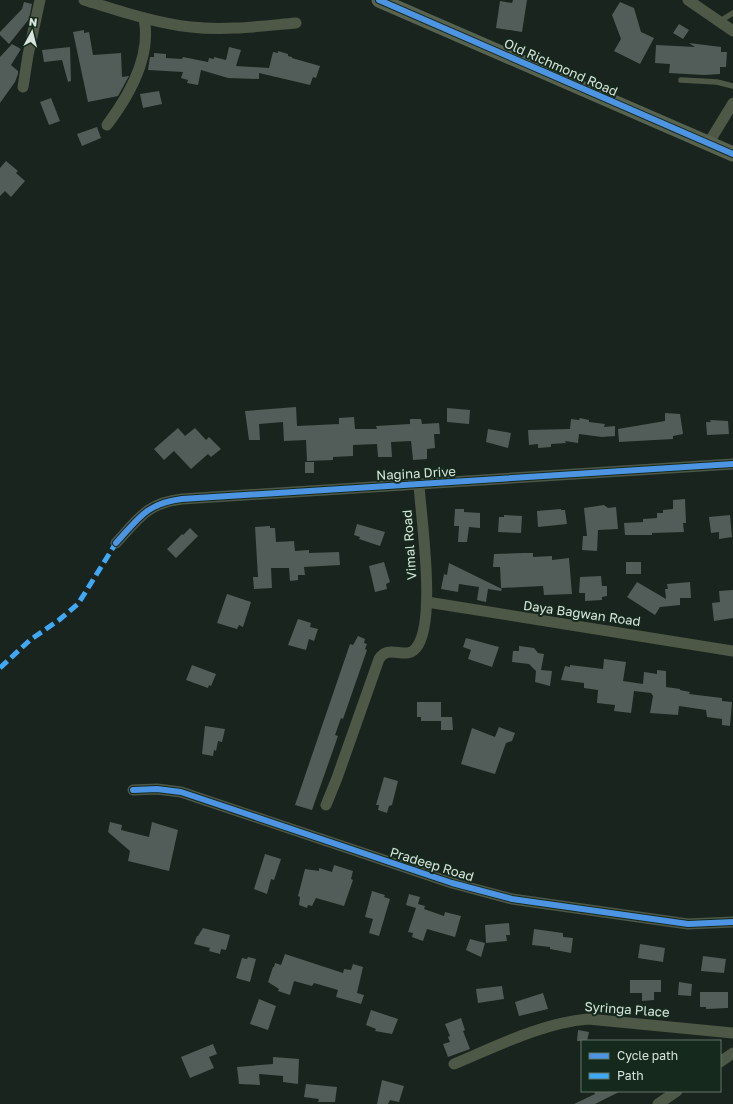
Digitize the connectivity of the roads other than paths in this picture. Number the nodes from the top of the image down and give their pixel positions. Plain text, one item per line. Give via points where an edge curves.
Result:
1 (40, 0) edge
2 (84, 0) edge
3 (379, 0) edge
4 (688, 0) edge
5 (733, 13) edge
6 (144, 18) junction
7 (720, 22) junction
8 (296, 24) dead end
9 (733, 30) edge
10 (681, 80) dead end
11 (23, 86) dead end
12 (733, 86) edge
13 (733, 103) edge
14 (107, 125) dead end
15 (708, 144) junction
16 (733, 154) edge
17 (733, 464) edge
18 (419, 485) junction
19 (116, 543) dead end
20 (427, 602) junction
21 (733, 651) edge
22 (133, 790) dead end
23 (326, 805) dead end
24 (733, 922) edge
25 (733, 1033) edge
26 (733, 1053) edge
27 (721, 1061) edge
28 (454, 1064) dead end
29 (676, 1092) edge
30 (658, 1104) edge

1 - 11 street
2 - 6 street
3 - 15 street, Old Richmond Road
4 - 7 street
5 - 7 lane
6 - 8 street via 192,27 229,28
6 - 14 street via 146,35 136,79 131,91
7 - 9 street
10 - 12 lane via 717,82
13 - 15 street
15 - 16 street, Old Richmond Road
17 - 18 street, Nagina Drive
18 - 19 street, Nagina Drive via 167,501 144,513
18 - 20 street, Vimal Road
20 - 21 street, Daya Bagwan Road
20 - 23 street, Vimal Road via 422,635 415,649 406,653 386,651 379,659
22 - 24 street, Pradeep Road via 181,792 452,883 512,899 688,924
25 - 28 street, Syringa Place via 588,1019 571,1020 504,1043
26 - 27 street
29 - 30 street

